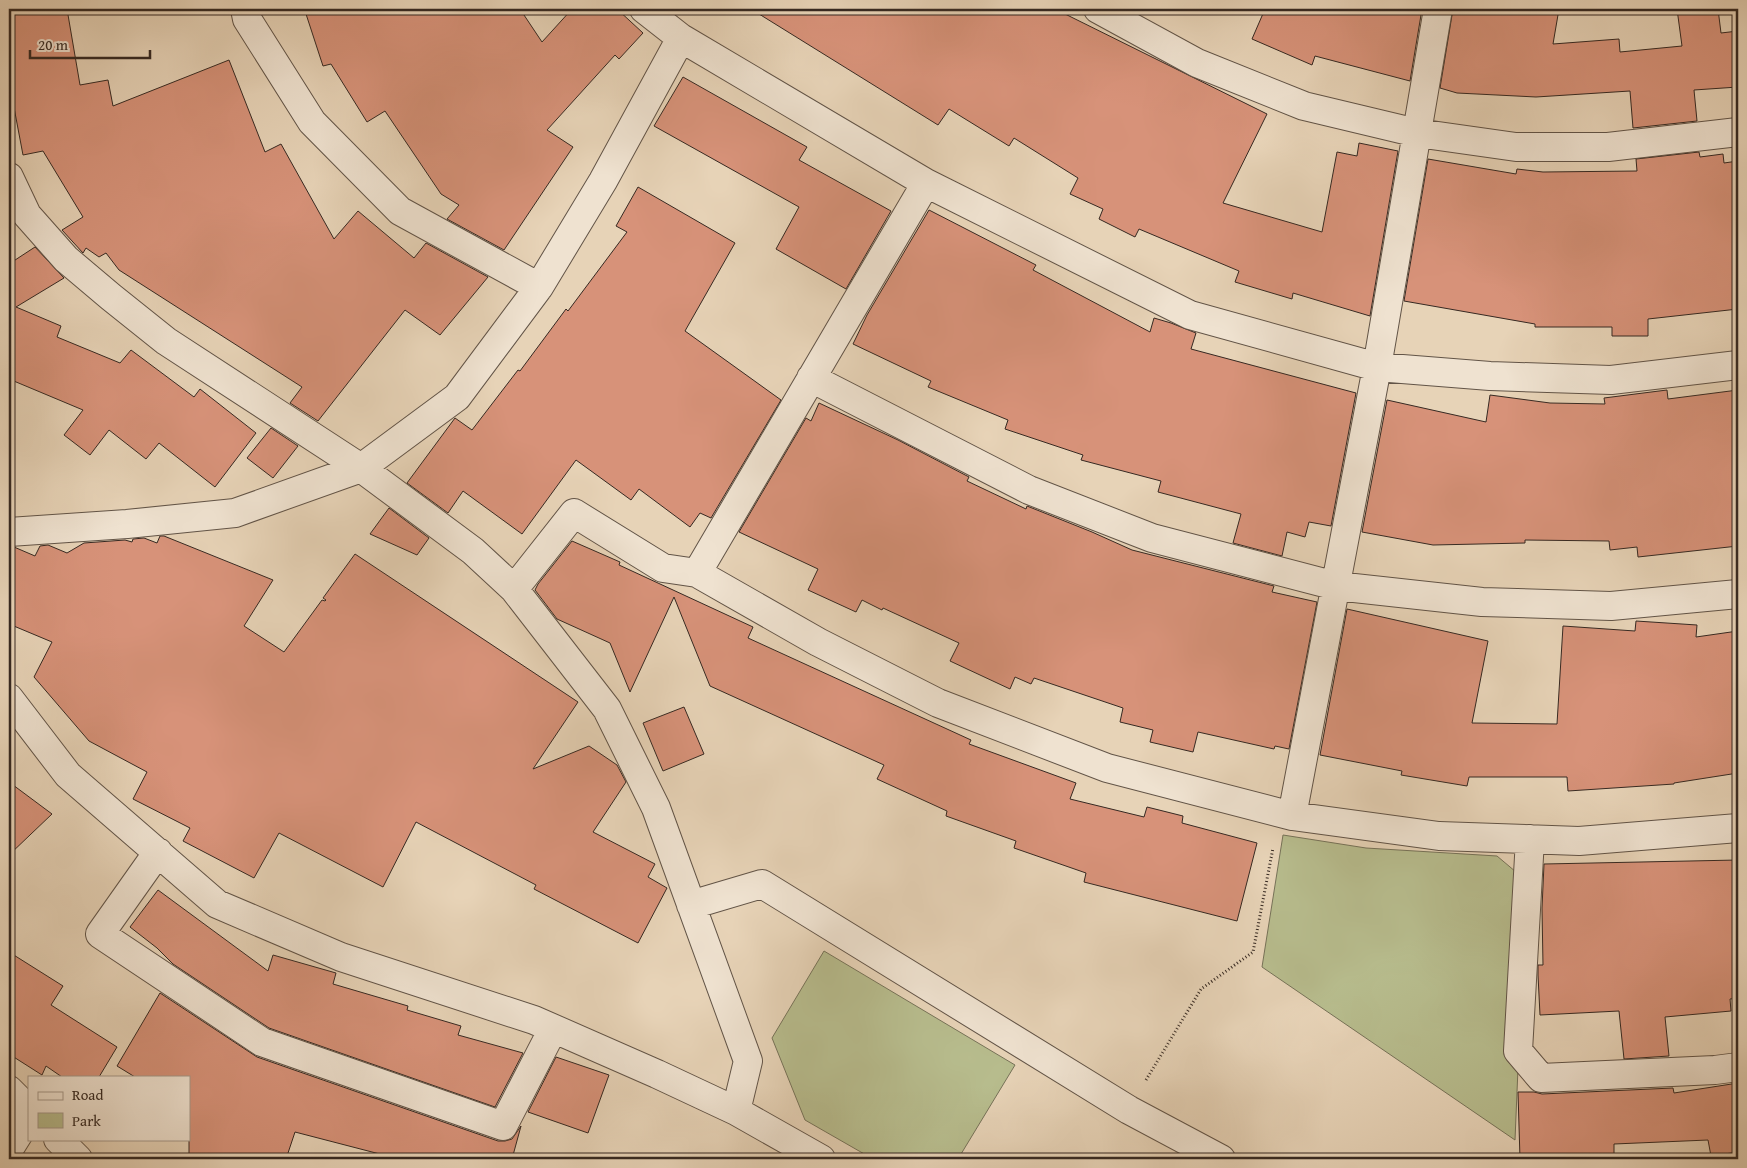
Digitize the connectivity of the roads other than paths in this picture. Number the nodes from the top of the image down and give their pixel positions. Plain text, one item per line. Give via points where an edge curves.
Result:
1 (244, 9) edge
2 (644, 9) edge
3 (1098, 9) edge
4 (1438, 9) edge
5 (681, 38) junction
6 (1738, 132) edge
7 (1417, 133) junction
8 (9, 177) edge
9 (926, 183) junction
10 (539, 287) junction
11 (1738, 365) edge
12 (1378, 367) junction
13 (811, 378) junction
14 (361, 468) junction
15 (9, 532) edge
16 (696, 573) junction
17 (1336, 586) junction
18 (514, 588) junction
19 (1738, 594) edge
20 (9, 698) edge
21 (1292, 816) junction
22 (1738, 828) edge
23 (1530, 839) junction
24 (158, 852) junction
25 (691, 906) junction
26 (553, 1029) junction
27 (1738, 1067) edge
28 (9, 1090) edge
29 (28, 1109) edge
30 (736, 1111) junction
31 (28, 1119) edge
32 (59, 1140) edge
33 (9, 1150) edge
34 (794, 1152) edge
35 (78, 1159) edge
36 (821, 1159) edge
37 (1221, 1159) edge

1 - 10 street via 247,19 312,122 400,211
2 - 5 street
3 - 7 street via 1197,63 1295,103
4 - 7 street
5 - 9 street
5 - 10 street via 603,181
6 - 7 street via 1608,147 1516,147
7 - 12 street
8 - 14 street via 28,214 66,259 111,297 166,341
9 - 12 street via 1190,315
9 - 13 street
10 - 14 street via 457,397
11 - 12 street via 1611,380 1490,376
12 - 17 street
13 - 16 street
13 - 17 street via 1029,490 1152,538
14 - 15 street via 235,513
14 - 18 street via 473,551
16 - 18 street via 663,568 574,513
16 - 21 street via 818,642 938,702 1107,768
17 - 19 street via 1482,602 1611,606
17 - 21 street
18 - 25 street via 607,710 656,808
20 - 24 street via 68,775
21 - 23 street via 1439,836
22 - 23 street via 1579,841
23 - 27 street via 1518,1051 1541,1078
24 - 26 street via 217,904 341,957
24 - 26 street via 100,934 262,1042 502,1126
25 - 30 street via 748,1061
25 - 37 street via 762,884 1129,1110
26 - 30 street
28 - 29 street
30 - 34 street
31 - 33 street
32 - 35 street
34 - 36 street

